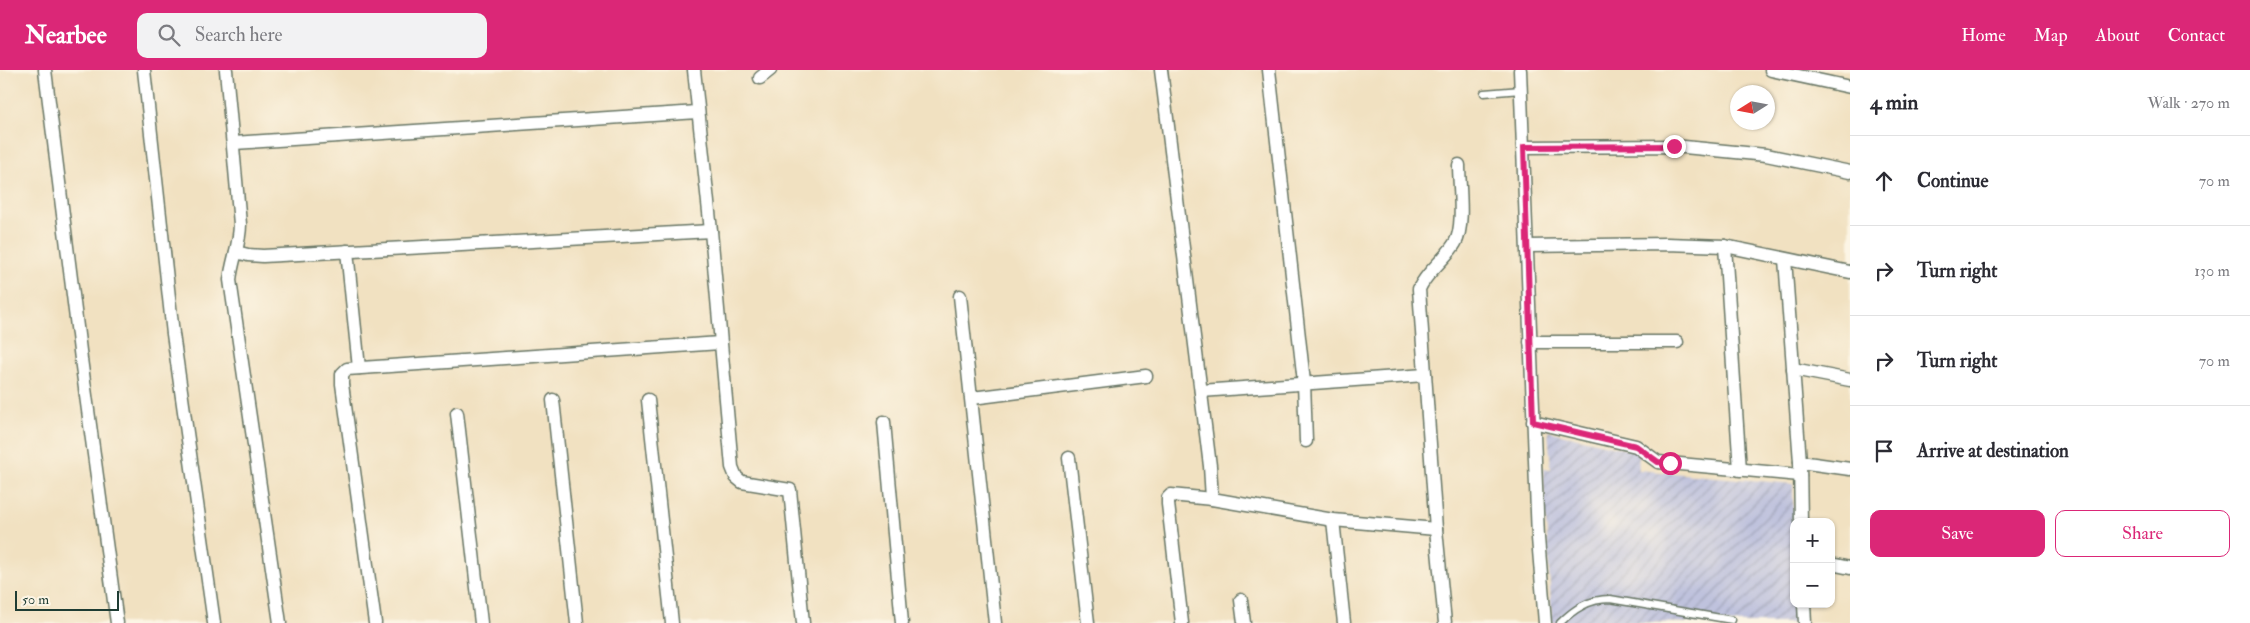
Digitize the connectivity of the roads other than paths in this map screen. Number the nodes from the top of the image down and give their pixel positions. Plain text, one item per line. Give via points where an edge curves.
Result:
1 (45, 70) edge
2 (144, 70) edge
3 (226, 70) edge
4 (694, 70) edge
5 (1161, 70) edge
6 (1269, 70) edge
7 (1520, 70) edge
8 (1771, 70) edge
9 (1850, 87) edge
10 (1521, 90) junction
11 (1484, 93) dead end
12 (698, 112) junction
13 (234, 143) junction
14 (1524, 147) junction
15 (1459, 165) dead end
16 (1850, 172) edge
17 (711, 231) junction
18 (1528, 246) junction
19 (1724, 246) junction
20 (347, 251) junction
21 (236, 252) junction
22 (1785, 259) junction
23 (1850, 272) edge
24 (960, 296) dead end
25 (1530, 342) junction
26 (1677, 342) dead end
27 (720, 343) junction
28 (359, 368) junction
29 (1793, 369) junction
30 (1425, 375) junction
31 (1146, 376) dead end
32 (1850, 380) edge
33 (1304, 382) junction
34 (1201, 391) junction
35 (972, 398) junction
36 (553, 400) dead end
37 (648, 400) dead end
38 (457, 413) dead end
39 (884, 422) dead end
40 (1533, 422) junction
41 (1306, 441) dead end
42 (1069, 458) dead end
43 (1800, 469) junction
44 (1850, 469) edge
45 (1740, 470) junction
46 (1212, 499) junction
47 (1801, 518) edge
48 (1333, 520) junction
49 (1436, 529) junction
50 (1835, 565) edge
51 (1850, 568) edge
52 (1241, 600) dead end
53 (1804, 608) edge
54 (1732, 620) dead end
55 (117, 623) edge
56 (214, 623) edge
57 (280, 623) edge
58 (375, 623) edge
59 (481, 623) edge
60 (578, 623) edge
61 (672, 623) edge
62 (803, 623) edge
63 (902, 623) edge
64 (995, 623) edge
65 (1088, 623) edge
66 (1182, 623) edge
67 (1244, 623) edge
68 (1344, 623) edge
69 (1445, 623) edge
70 (1545, 623) edge
71 (1560, 623) edge
72 (1805, 623) edge

1 - 55 street
2 - 56 street via 173,334
3 - 13 street
4 - 12 street
5 - 34 street
6 - 33 street
7 - 10 street
8 - 9 street
10 - 11 lane
10 - 14 street
12 - 13 street
12 - 17 street
13 - 21 street via 240,224
14 - 16 street via 1674,146 1766,154
14 - 18 street
15 - 30 street via 1460,229 1456,242 1424,278 1419,289
17 - 20 street
17 - 27 street
18 - 19 street
18 - 25 street
19 - 22 street
19 - 45 street
20 - 21 street via 263,256
20 - 28 street
21 - 57 street via 230,280
22 - 23 street
22 - 29 street
24 - 35 street
25 - 26 street
25 - 40 street
27 - 28 street
27 - 62 street via 732,467 736,477 742,482 790,490
28 - 58 street via 342,374 342,384
29 - 32 street
29 - 43 street
30 - 33 street
30 - 49 street
31 - 35 street
33 - 34 street
33 - 41 street
34 - 46 street
35 - 64 street
36 - 60 street
37 - 61 street
38 - 59 street
39 - 63 street
40 - 45 street via 1636,446 1658,462
40 - 70 street
42 - 65 street
43 - 44 street
43 - 45 street
43 - 47 street
46 - 48 street
46 - 66 street via 1176,494 1168,498
48 - 49 street
48 - 68 street
49 - 69 street
50 - 51 street
52 - 67 street
53 - 72 street
54 - 71 lane via 1595,599

